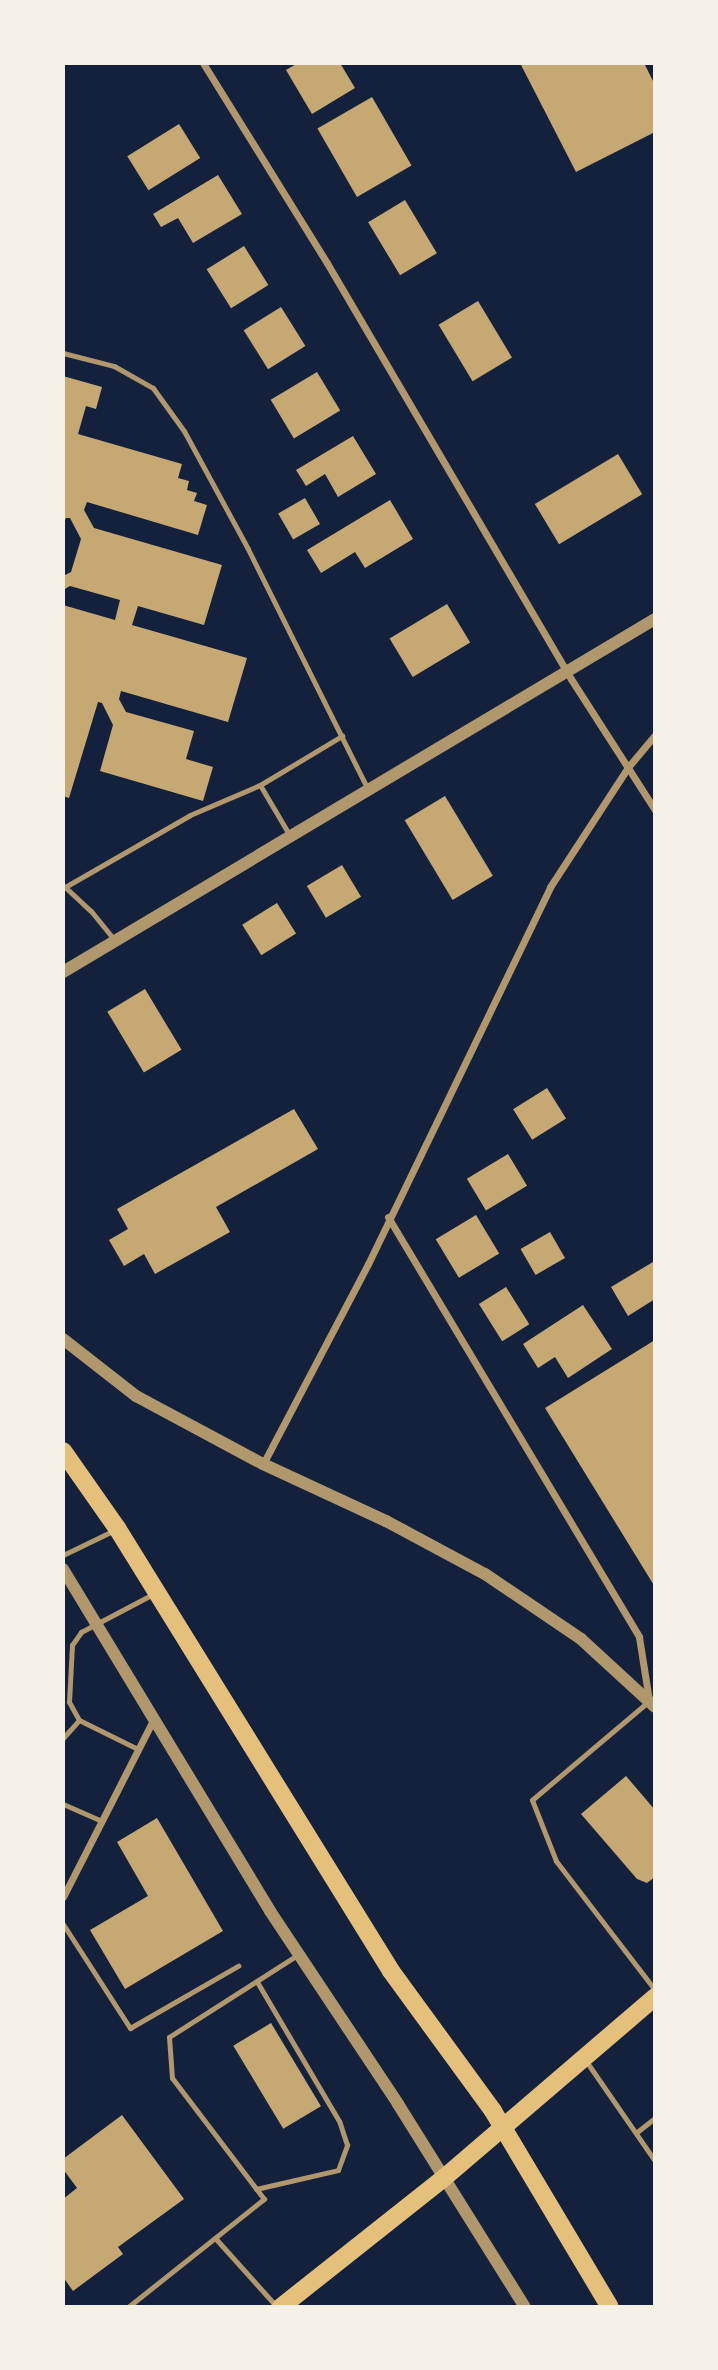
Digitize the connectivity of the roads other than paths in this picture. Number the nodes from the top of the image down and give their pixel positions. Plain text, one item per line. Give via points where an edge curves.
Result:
1 (203, 63) edge
2 (63, 353) edge
3 (655, 619) edge
4 (567, 672) junction
5 (342, 736) junction
6 (655, 736) edge
7 (629, 766) junction
8 (260, 785) junction
9 (369, 790) junction
10 (655, 810) edge
11 (290, 836) junction
12 (64, 886) edge
13 (115, 941) junction
14 (63, 972) edge
15 (388, 1217) junction
16 (63, 1339) edge
17 (63, 1451) edge
18 (263, 1464) junction
19 (117, 1528) junction
20 (63, 1555) edge
21 (63, 1569) edge
22 (156, 1592) junction
23 (96, 1625) junction
24 (652, 1704) edge
25 (79, 1720) junction
26 (153, 1720) junction
27 (63, 1738) edge
28 (138, 1749) junction
29 (63, 1804) edge
30 (102, 1821) junction
31 (63, 1897) edge
32 (63, 1924) edge
33 (299, 1954) junction
34 (238, 1966) dead end
35 (257, 1982) junction
36 (655, 1990) edge
37 (655, 1997) edge
38 (584, 2058) junction
39 (655, 2118) edge
40 (637, 2132) junction
41 (655, 2161) edge
42 (445, 2177) junction
43 (256, 2189) junction
44 (216, 2239) junction
45 (128, 2307) edge
46 (279, 2307) edge
47 (525, 2307) edge
48 (610, 2307) edge

1 - 4 street
2 - 5 lane via 114,366 153,388 184,431
3 - 4 street
4 - 7 street
4 - 9 street
5 - 8 lane
5 - 9 lane
6 - 7 street
7 - 10 street
7 - 15 street via 550,887
8 - 11 lane
8 - 12 lane via 190,815
9 - 11 street
11 - 13 street
12 - 13 lane
13 - 14 street
15 - 18 street
15 - 24 street via 639,1637
16 - 18 street via 136,1396
17 - 19 main road
18 - 24 street via 386,1521 485,1574 581,1639
19 - 20 lane
19 - 22 main road
21 - 23 street
22 - 23 lane
22 - 48 main road via 339,1891 493,2111
23 - 25 lane via 81,1632 72,1646 69,1702
23 - 26 street
24 - 36 lane via 531,1800 556,1861
25 - 27 lane
25 - 28 lane
26 - 28 street
26 - 33 street
28 - 30 street
29 - 30 lane
30 - 31 street
32 - 34 lane via 130,2028
33 - 35 lane
33 - 42 street
35 - 43 lane via 169,2038 172,2078
35 - 43 lane via 339,2121 347,2145 338,2170
37 - 38 main road
38 - 40 lane
38 - 42 main road
39 - 40 lane
40 - 41 lane
42 - 46 main road
42 - 47 street
43 - 44 lane via 264,2199
44 - 45 lane
44 - 46 lane

